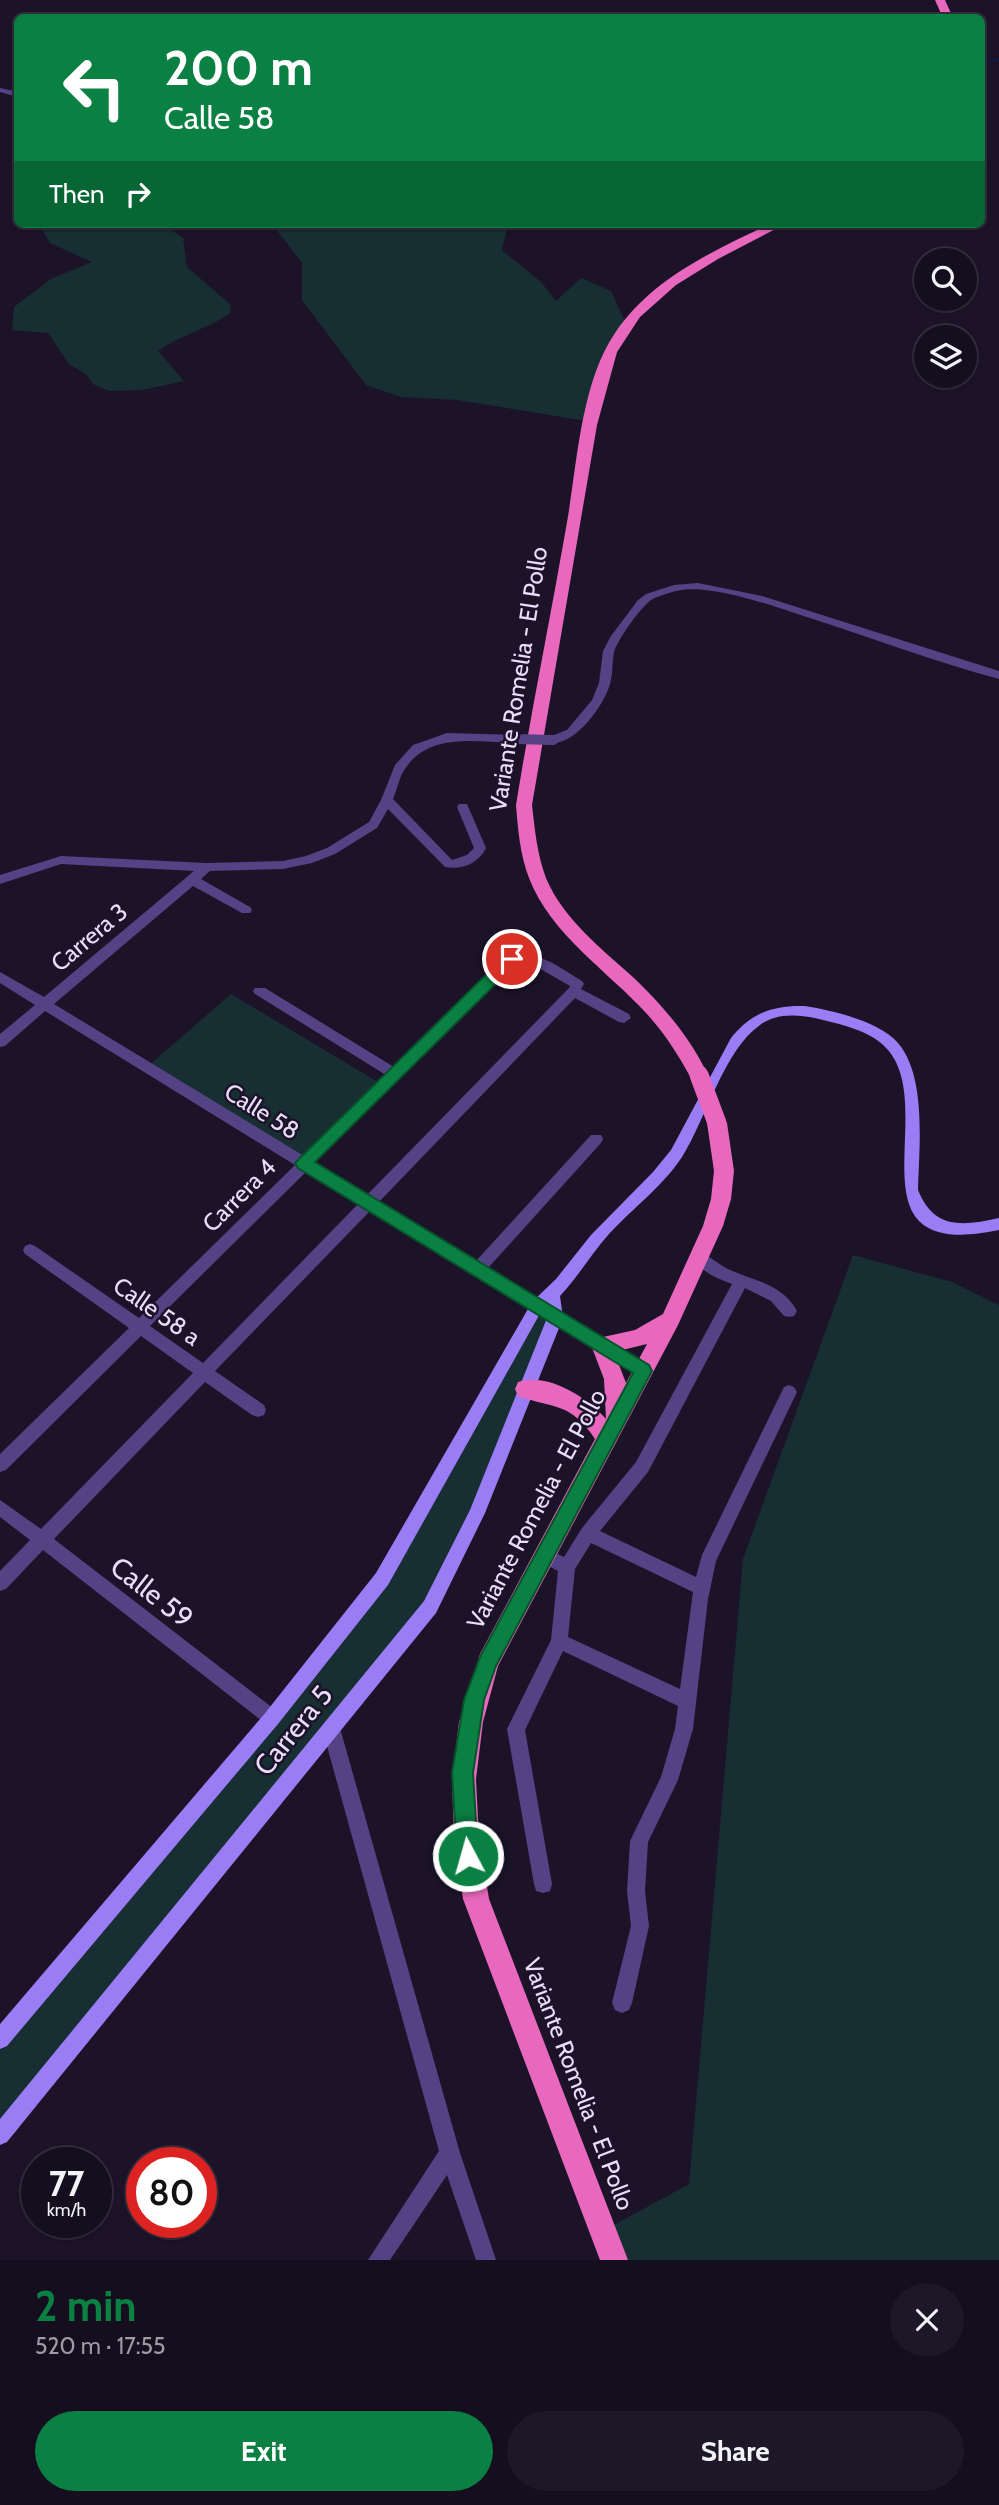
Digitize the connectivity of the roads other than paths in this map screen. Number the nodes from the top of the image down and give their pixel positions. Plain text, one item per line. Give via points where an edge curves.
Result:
1 (771, 228) edge
2 (999, 675) edge
3 (387, 800) junction
4 (463, 807) dead end
5 (207, 867) junction
6 (0, 880) edge
7 (192, 880) junction
8 (246, 910) dead end
9 (0, 977) edge
10 (260, 991) dead end
11 (575, 991) junction
12 (44, 1004) junction
13 (624, 1018) dead end
14 (0, 1042) edge
15 (395, 1074) junction
16 (596, 1139) dead end
17 (303, 1163) junction
18 (368, 1204) junction
19 (999, 1224) edge
20 (30, 1250) dead end
21 (699, 1258) junction
22 (477, 1270) junction
23 (742, 1280) junction
24 (552, 1296) junction
25 (537, 1306) junction
26 (789, 1311) dead end
27 (555, 1318) junction
28 (671, 1319) junction
29 (139, 1327) junction
30 (601, 1345) junction
31 (643, 1371) junction
32 (204, 1372) junction
33 (526, 1389) junction
34 (789, 1392) dead end
35 (258, 1410) dead end
36 (618, 1416) junction
37 (607, 1438) junction
38 (0, 1465) edge
39 (0, 1507) edge
40 (588, 1533) junction
41 (42, 1539) junction
42 (556, 1561) junction
43 (0, 1583) edge
44 (702, 1588) junction
45 (559, 1641) junction
46 (688, 1702) junction
47 (272, 1718) junction
48 (331, 1728) junction
49 (543, 1884) dead end
50 (622, 2003) dead end
51 (0, 2039) edge
52 (0, 2134) edge
53 (450, 2153) junction
54 (378, 2260) edge
55 (486, 2260) edge
56 (614, 2260) edge

1 - 21 highway, Variante Romelia - El Pollo, bridge via 668,285 634,317 610,352 595,411 524,805 523,834 538,884 558,915 677,1036 718,1123 724,1171 721,1199
2 - 3 street, bridge via 758,598 698,586 678,587 642,602 615,638 605,683 593,708 571,733 553,740 447,737 417,748 399,768
3 - 4 street via 449,864 475,857 480,848
3 - 5 street via 373,825 308,860
5 - 6 street via 61,860
5 - 7 street, Carrera 3
7 - 8 street
7 - 12 street, Carrera 3
9 - 12 street, Calle 58
10 - 15 street
11 - 13 street
11 - 15 street, Carrera 4 via 577,984 532,958 512,959
11 - 18 street
12 - 14 street, Carrera 3
12 - 17 street, Calle 58
15 - 17 street, Carrera 4
16 - 22 street
17 - 18 street, Calle 58
17 - 29 street, Carrera 4
18 - 22 street, Calle 58
18 - 32 street
19 - 24 main road via 954,1229 935,1224 916,1207 911,1190 907,1076 896,1049 871,1030 828,1015 791,1009 756,1020 735,1040 675,1155 597,1239
20 - 29 street, Calle 58 a
21 - 23 street
21 - 28 highway, Variante Romelia - El Pollo
22 - 25 street, Calle 58
23 - 26 street via 783,1299
23 - 40 street via 642,1468
24 - 25 main road
24 - 27 main road
25 - 27 street, Calle 58
25 - 47 main road, Carrera 5 via 382,1579
27 - 30 street, Calle 58
27 - 33 main road, Carrera 5
28 - 30 highway via 639,1338
28 - 31 highway, Variante Romelia - El Pollo
29 - 32 street, Calle 58 a
29 - 38 street, Carrera 4
30 - 31 street, Calle 58
30 - 36 highway via 614,1379
31 - 36 highway, Variante Romelia - El Pollo
32 - 35 street, Calle 58 a
32 - 41 street
33 - 37 highway via 547,1391 574,1402 597,1421
33 - 48 main road, Carrera 5 via 477,1513 430,1607
34 - 44 street via 708,1560
36 - 37 highway, Variante Romelia - El Pollo
37 - 42 highway, Variante Romelia - El Pollo
39 - 41 street, Calle 59
40 - 42 street
40 - 44 street
41 - 43 street
41 - 47 street, Calle 59
42 - 45 street
42 - 56 highway, Variante Romelia - El Pollo via 488,1662 474,1700 463,1773 463,1810 477,1899
44 - 46 street
45 - 46 street
45 - 49 street via 516,1729
46 - 50 street via 669,1780 639,1841 636,1891 640,1926
47 - 51 main road, Carrera 5
48 - 52 main road, Carrera 5
48 - 53 street
53 - 54 street
53 - 55 street

